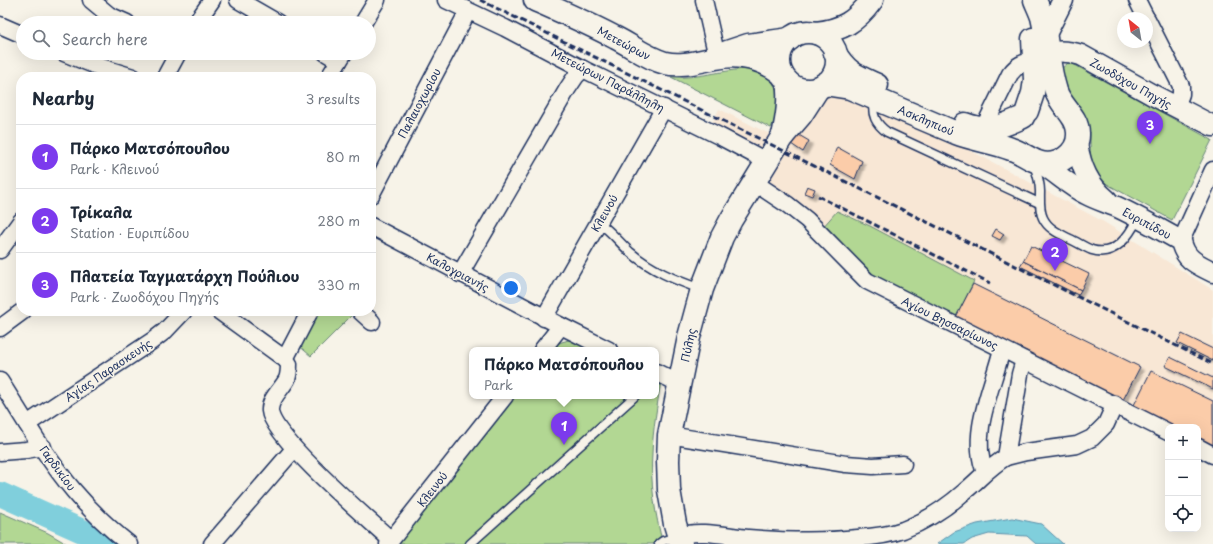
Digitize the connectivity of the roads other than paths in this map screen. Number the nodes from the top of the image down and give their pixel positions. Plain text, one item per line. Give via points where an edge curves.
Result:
1 (91, 0) edge
2 (212, 0) edge
3 (238, 0) edge
4 (377, 0) edge
5 (446, 0) edge
6 (535, 0) edge
7 (704, 0) edge
8 (1033, 0) edge
9 (1063, 0) edge
10 (1137, 0) edge
11 (869, 1) edge
12 (468, 11) junction
13 (1143, 12) edge
14 (111, 16) edge
15 (201, 16) edge
16 (266, 16) edge
17 (367, 16) edge
18 (0, 25) edge
19 (1153, 31) edge
20 (16, 32) edge
21 (816, 33) junction
22 (790, 38) junction
23 (1042, 50) junction
24 (835, 53) junction
25 (717, 57) junction
26 (74, 60) edge
27 (174, 60) edge
28 (335, 60) edge
29 (583, 69) junction
30 (88, 70) edge
31 (101, 72) edge
32 (168, 72) edge
33 (331, 72) edge
34 (785, 78) junction
35 (821, 86) junction
36 (874, 98) junction
37 (1176, 107) junction
38 (664, 108) junction
39 (1065, 108) junction
40 (1025, 114) junction
41 (1213, 126) edge
42 (983, 129) junction
43 (782, 137) junction
44 (1077, 144) junction
45 (1033, 160) junction
46 (768, 162) junction
47 (1213, 170) edge
48 (755, 183) junction
49 (376, 186) edge
50 (1039, 203) junction
51 (1113, 205) junction
52 (1138, 218) junction
53 (599, 223) junction
54 (16, 229) edge
55 (376, 229) edge
56 (1181, 241) junction
57 (0, 250) edge
58 (1213, 272) edge
59 (460, 274) junction
60 (702, 289) junction
61 (16, 316) edge
62 (179, 316) edge
63 (226, 316) edge
64 (307, 316) edge
65 (544, 318) junction
66 (561, 326) junction
67 (0, 328) edge
68 (544, 347) edge
69 (603, 347) edge
70 (1002, 349) junction
71 (285, 358) junction
72 (1024, 360) junction
73 (659, 375) edge
74 (0, 380) edge
75 (680, 384) junction
76 (503, 399) edge
77 (632, 399) edge
78 (1115, 404) junction
79 (28, 424) junction
80 (1165, 430) edge
81 (669, 435) junction
82 (43, 447) junction
83 (294, 449) junction
84 (1201, 449) edge
85 (0, 452) edge
86 (1213, 455) edge
87 (1006, 457) junction
88 (903, 464) dead end
89 (985, 472) junction
90 (673, 541) edge
91 (389, 542) edge
92 (129, 544) edge
93 (212, 544) edge
94 (470, 544) edge

1 - 14 street
2 - 15 street
3 - 16 street
4 - 17 street
5 - 12 street, Μετεώρων Παράλληλη
6 - 25 main road, Μετεώρων via 665,63 685,64
7 - 25 street
8 - 23 main road via 1042,16
9 - 23 street
10 - 13 street
11 - 21 main road via 852,22 842,28
12 - 29 street, Μετεώρων Παράλληλη
12 - 49 street, Παλαιοχωρίου
18 - 20 street
19 - 37 street via 1181,86 1182,94
21 - 22 main road via 802,33
21 - 24 main road via 828,41
22 - 25 main road, Μετεώρων via 748,45
22 - 34 main road via 779,55 779,65
23 - 37 street, Ζωοδόχου Πηγής via 1070,51 1080,55
23 - 39 main road via 1058,96
23 - 40 main road via 1033,93
23 - 42 street via 1010,74
24 - 35 main road via 834,71
24 - 42 main road, Ασκληπιού via 842,64 857,76 961,123
25 - 34 main road, Μετεώρων via 762,61
26 - 30 street
27 - 32 street
28 - 33 street
29 - 38 street, Μετεώρων Παράλληλη
29 - 59 street via 576,76
30 - 31 street
34 - 35 main road via 802,89
34 - 43 main road via 789,106
35 - 36 main road, Ασκληπιού via 850,88
35 - 43 main road
36 - 45 main road, Ασκληπιού via 956,134 1012,149
36 - 50 lane via 874,116 887,132
37 - 41 street, Ζωοδόχου Πηγής
38 - 46 street, Μετεώρων Παράλληλη
38 - 53 street, Κλεινού
39 - 40 main road, Ασκληπιού via 1046,103
39 - 44 main road via 1077,124
40 - 42 main road, Ασκληπιού via 1002,126
40 - 45 main road via 1017,133 1022,150
43 - 46 main road, Πύλης
44 - 45 main road, Ασκληπιού via 1062,161 1051,164
44 - 51 street, Ευριπίδου via 1085,174 1100,195
45 - 50 lane via 1040,190
45 - 51 street, Ευριπίδου via 1053,170 1070,185
46 - 48 main road, Πύλης
47 - 56 street
48 - 60 main road, Πύλης via 728,225
48 - 70 street, Αγίου Βησσαρίωνος via 807,220 867,281
50 - 52 lane via 1044,220 1055,232 1091,250 1107,251 1116,247 1131,231
51 - 52 street, Ευριπίδου
52 - 56 street, Ευριπίδου
53 - 60 lane via 647,265
53 - 65 street, Κλεινού
54 - 57 street
55 - 59 street, Καλογριανής
56 - 58 street, Ευριπίδου via 1187,256
59 - 65 street, Καλογριανής
60 - 75 main road, Πύλης
61 - 67 street
62 - 79 street, Αγίας Παρασκευής via 152,341
63 - 71 street
64 - 71 street
65 - 66 street, Καλογριανής
66 - 68 street
66 - 69 street, Καλογριανής
70 - 72 street, Αγίου Βησσαρίωνος
70 - 89 street via 980,432 979,449
71 - 83 street via 289,364 288,378 275,397 270,411 274,424
72 - 78 street, Αγίου Βησσαρίωνος
72 - 87 street
73 - 75 street
74 - 79 street, Γαρδικίου
75 - 81 main road, Πύλης
76 - 91 street, Κλεινού
77 - 94 lane
78 - 80 street, Αγίου Βησσαρίωνος
78 - 87 street via 1106,424 1092,438 1077,445
79 - 82 street, Γαρδικίου
81 - 88 street via 846,464
81 - 90 main road, Πύλης via 669,490
82 - 85 street
82 - 92 street, Γαρδικίου via 82,500
83 - 91 street
83 - 93 street
84 - 86 street
87 - 89 street
89 - 90 street via 938,513 901,530 871,537 798,541 701,533 685,534

